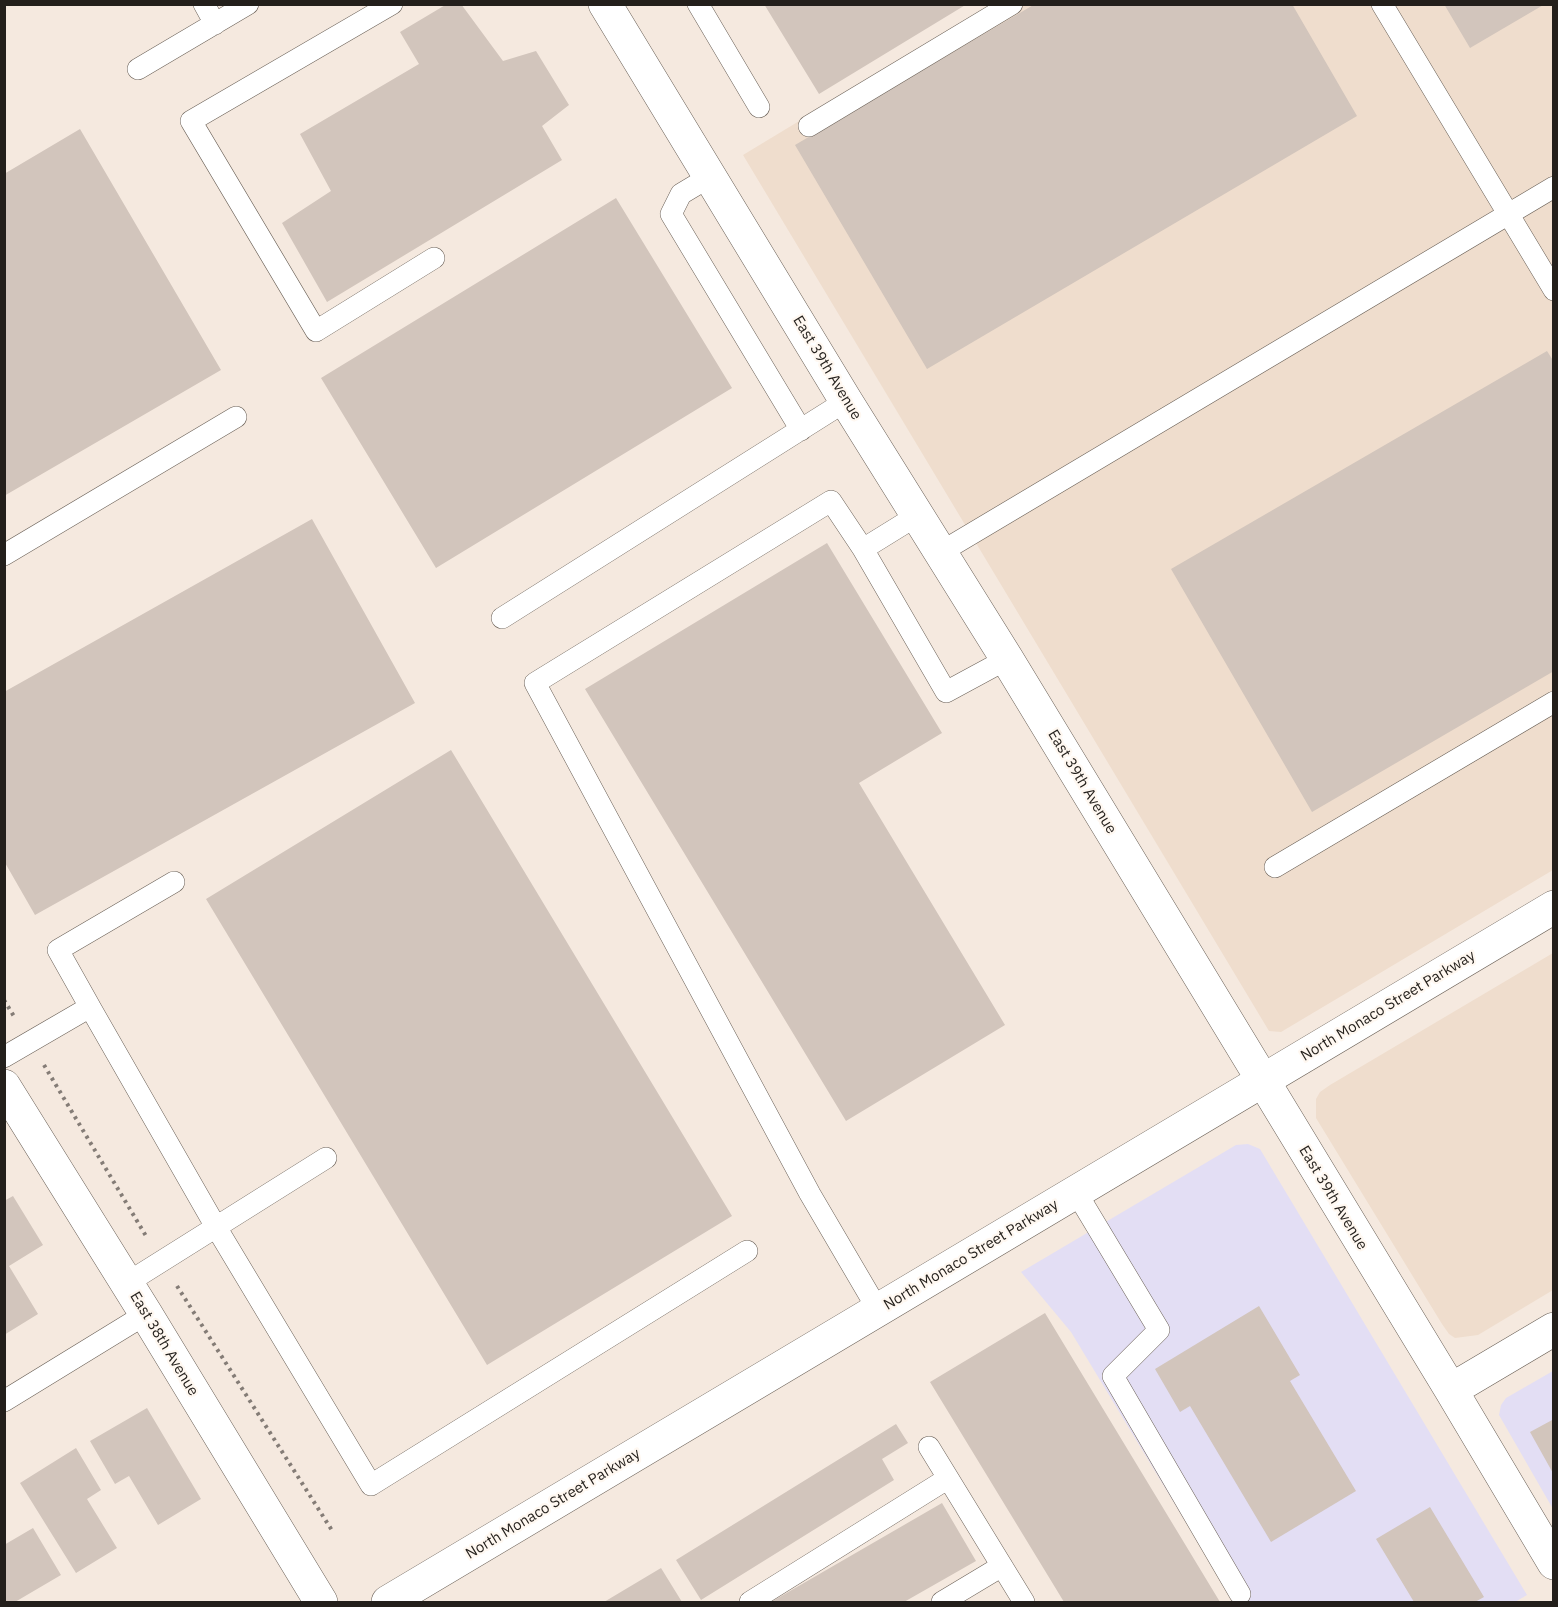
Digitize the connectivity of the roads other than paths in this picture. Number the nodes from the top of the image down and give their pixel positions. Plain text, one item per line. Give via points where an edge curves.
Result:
1 (204, 4) edge
2 (248, 4) edge
3 (392, 4) edge
4 (605, 4) edge
5 (698, 4) edge
6 (1012, 4) edge
7 (1382, 4) edge
8 (215, 24) junction
9 (138, 69) dead end
10 (759, 107) dead end
11 (809, 126) dead end
12 (711, 176) junction
13 (1554, 187) edge
14 (1508, 214) junction
15 (434, 258) dead end
16 (1554, 290) edge
17 (846, 401) junction
18 (236, 417) dead end
19 (801, 430) junction
20 (918, 515) junction
21 (863, 549) junction
22 (942, 552) junction
23 (4, 555) edge
24 (502, 618) dead end
25 (1007, 659) junction
26 (1554, 702) edge
27 (1275, 867) dead end
28 (174, 882) dead end
29 (1554, 907) edge
30 (90, 1007) junction
31 (4, 1057) edge
32 (1262, 1081) junction
33 (6, 1091) edge
34 (326, 1158) dead end
35 (1076, 1192) junction
36 (216, 1227) junction
37 (747, 1251) dead end
38 (127, 1283) junction
39 (878, 1310) junction
40 (146, 1314) junction
41 (1554, 1329) edge
42 (1451, 1390) junction
43 (4, 1401) edge
44 (929, 1447) dead end
45 (947, 1479) junction
46 (1554, 1563) edge
47 (1002, 1566) junction
48 (1240, 1594) dead end
49 (321, 1602) edge
50 (388, 1602) edge
51 (750, 1602) edge
52 (942, 1602) edge
53 (1024, 1602) edge

1 - 8 lane
2 - 8 lane
3 - 15 lane via 191,121 316,331
4 - 12 street, East 39th Avenue
5 - 10 lane
6 - 11 lane
7 - 14 lane
8 - 9 lane
12 - 17 street, East 39th Avenue
12 - 19 lane via 681,194 671,214
13 - 14 lane
14 - 16 lane
14 - 22 lane
17 - 19 lane
17 - 20 street, East 39th Avenue
18 - 23 lane
19 - 24 lane
20 - 21 lane
20 - 22 street, East 39th Avenue
21 - 25 lane via 946,692
21 - 39 lane via 831,501 535,684 804,1184
22 - 25 street, East 39th Avenue
25 - 32 street, East 39th Avenue
26 - 27 lane
28 - 30 lane via 58,950
29 - 32 street, North Monaco Street Parkway
30 - 31 lane
30 - 36 lane
32 - 35 street, North Monaco Street Parkway
32 - 42 street, East 39th Avenue
33 - 38 street, East 38th Avenue
34 - 36 lane
35 - 39 street, North Monaco Street Parkway
35 - 48 lane via 1159,1330 1113,1376
36 - 37 lane via 370,1485
36 - 38 lane
38 - 40 street, East 38th Avenue
39 - 50 street, North Monaco Street Parkway
40 - 43 lane
40 - 49 street, East 38th Avenue
41 - 42 street
42 - 46 street, East 39th Avenue
44 - 45 lane
45 - 47 lane
45 - 51 lane
47 - 52 lane
47 - 53 lane

